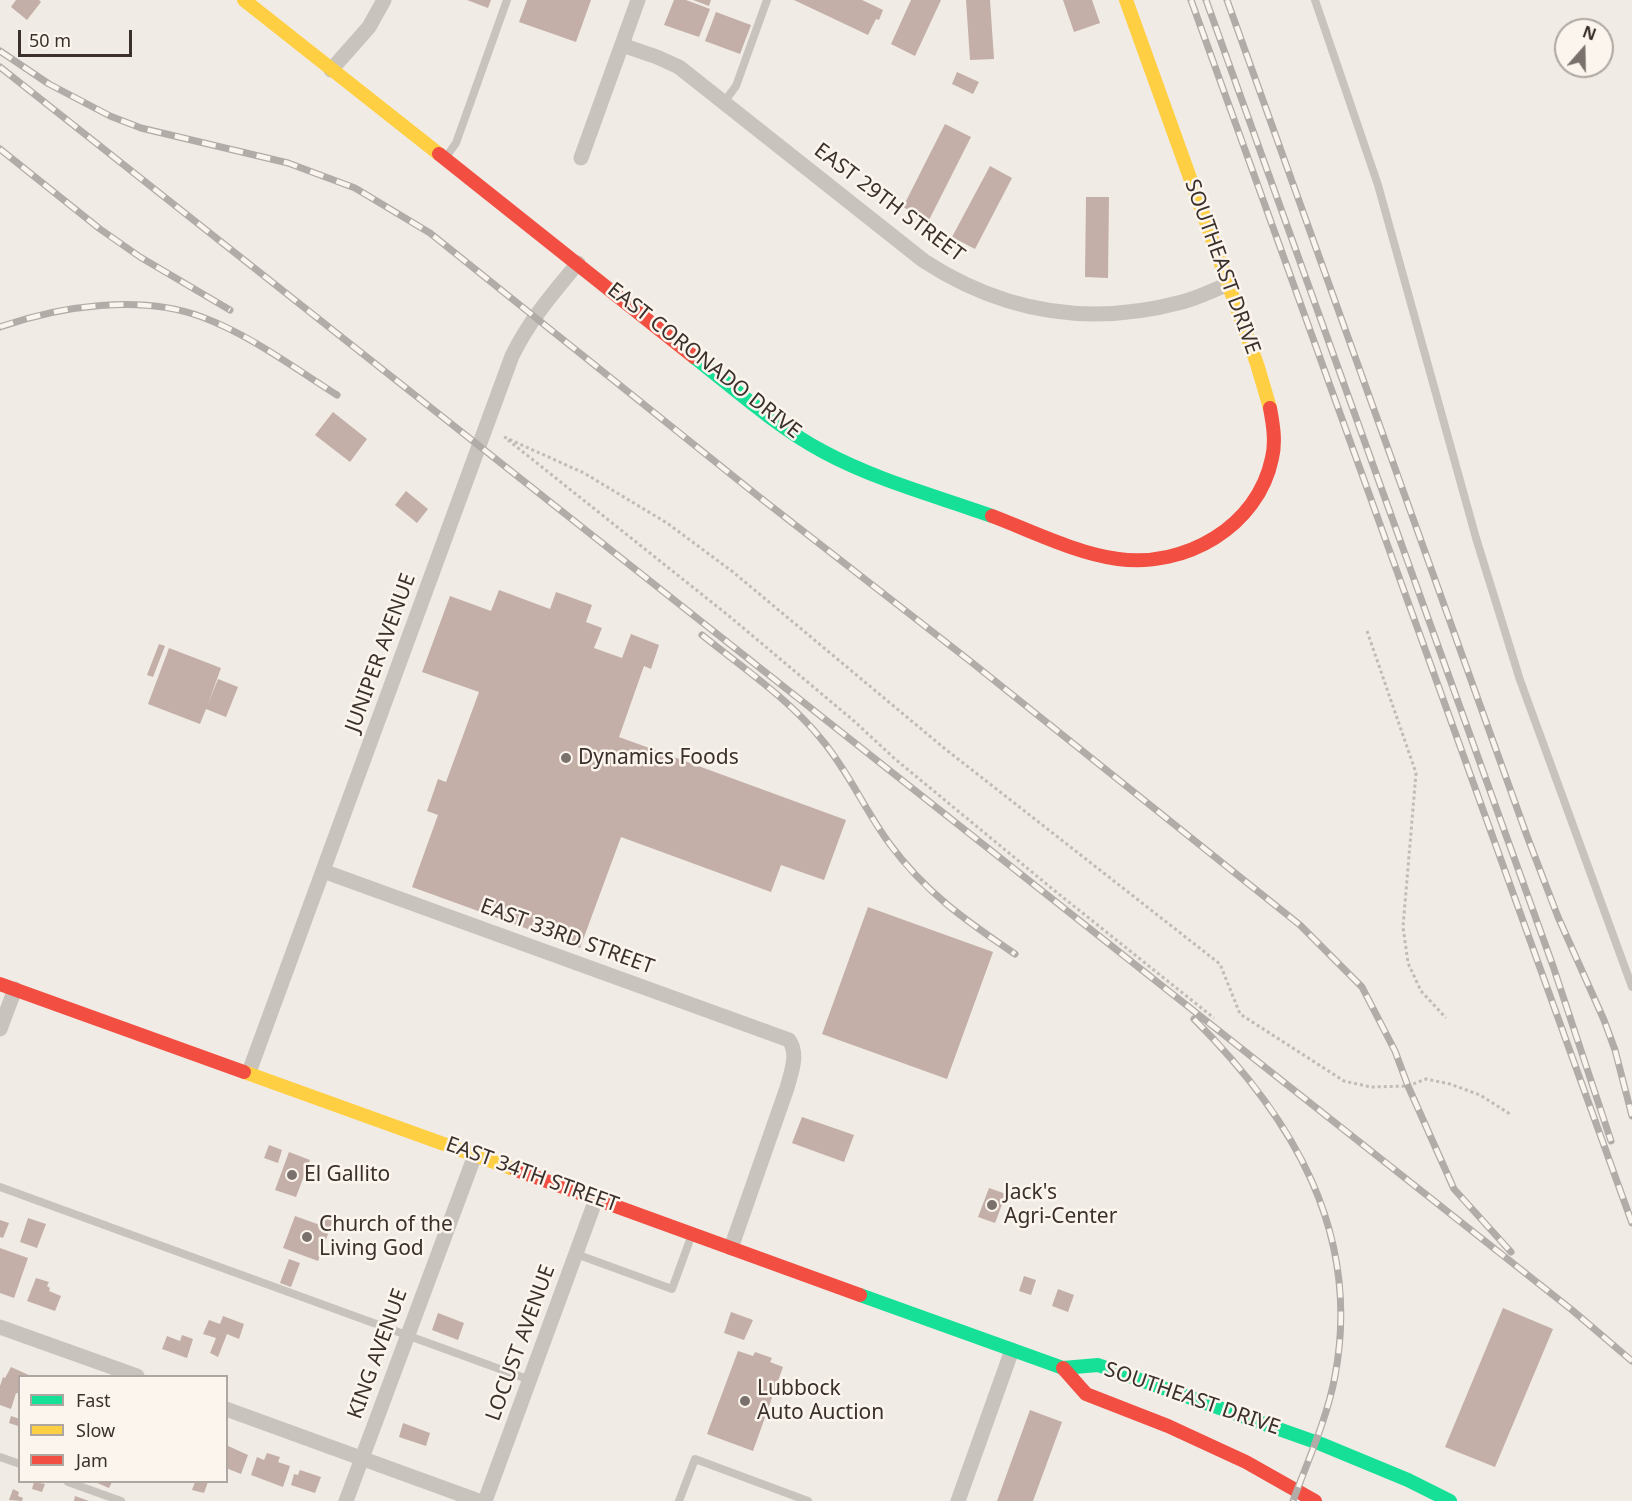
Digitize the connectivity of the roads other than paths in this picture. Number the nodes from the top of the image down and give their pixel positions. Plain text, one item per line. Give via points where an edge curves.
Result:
1 (244, 0) edge
2 (384, 0) edge
3 (507, 0) edge
4 (638, 0) edge
5 (767, 0) edge
6 (1126, 0) edge
7 (1315, 0) edge
8 (622, 45) junction
9 (331, 70) junction
10 (724, 102) junction
11 (581, 158) dead end
12 (445, 159) junction
13 (578, 263) junction
14 (1229, 284) junction
15 (1230, 527) joint
16 (323, 872) junction
17 (7, 986) edge
18 (1632, 987) edge
19 (0, 1029) edge
20 (249, 1072) junction
21 (475, 1155) junction
22 (0, 1187) edge
23 (596, 1199) junction
24 (692, 1234) junction
25 (731, 1248) junction
26 (576, 1254) junction
27 (0, 1327) edge
28 (408, 1334) junction
29 (1012, 1350) junction
30 (1063, 1368) junction
31 (132, 1375) edge
32 (530, 1380) junction
33 (228, 1410) edge
34 (0, 1456) edge
35 (362, 1458) junction
36 (18, 1463) edge
37 (71, 1483) edge
38 (122, 1501) edge
39 (346, 1501) edge
40 (479, 1501) edge
41 (485, 1501) edge
42 (679, 1501) edge
43 (808, 1501) edge
44 (958, 1501) edge
45 (1315, 1501) edge
46 (1450, 1501) edge

1 - 9 main road, EAST CORONADO DRIVE
2 - 9 street via 369,27
3 - 12 lane via 456,143
4 - 8 street
5 - 10 lane via 736,86
6 - 14 main road, SOUTHEAST DRIVE
7 - 18 lane via 1378,184 1476,538 1520,680
8 - 10 street, EAST 29TH STREET via 679,67
8 - 11 street
9 - 12 main road, EAST CORONADO DRIVE
10 - 14 street, EAST 29TH STREET via 924,261 999,300 1051,311 1116,313 1183,302
12 - 13 main road, EAST CORONADO DRIVE
13 - 15 main road, EAST CORONADO DRIVE via 772,418 824,452 868,472 1089,551 1129,561 1176,557 1198,549
13 - 16 street, JUNIPER AVENUE via 535,316 512,356
14 - 15 main road, SOUTHEAST DRIVE via 1268,398 1274,436 1267,481
16 - 20 street, JUNIPER AVENUE
16 - 25 street, EAST 33RD STREET via 789,1040 794,1046 794,1061 787,1088
17 - 19 street
17 - 20 main road, EAST 34TH STREET
20 - 21 main road, EAST 34TH STREET
21 - 23 main road, EAST 34TH STREET
21 - 28 street, KING AVENUE
22 - 28 lane
23 - 24 main road, EAST 34TH STREET
23 - 26 street, LOCUST AVENUE
24 - 25 main road, EAST 34TH STREET
24 - 26 lane via 672,1289
25 - 29 main road, EAST 34TH STREET
26 - 32 street, LOCUST AVENUE
27 - 31 street
28 - 32 lane
28 - 35 street, KING AVENUE
29 - 30 main road, EAST 34TH STREET
29 - 44 street
30 - 45 main road, SOUTHEAST DRIVE via 1086,1394 1168,1426
30 - 46 main road, SOUTHEAST DRIVE via 1098,1365 1357,1457
32 - 41 street, LOCUST AVENUE
33 - 35 street
34 - 36 lane
35 - 39 street, KING AVENUE
35 - 40 street
37 - 38 lane
42 - 43 lane via 695,1459

